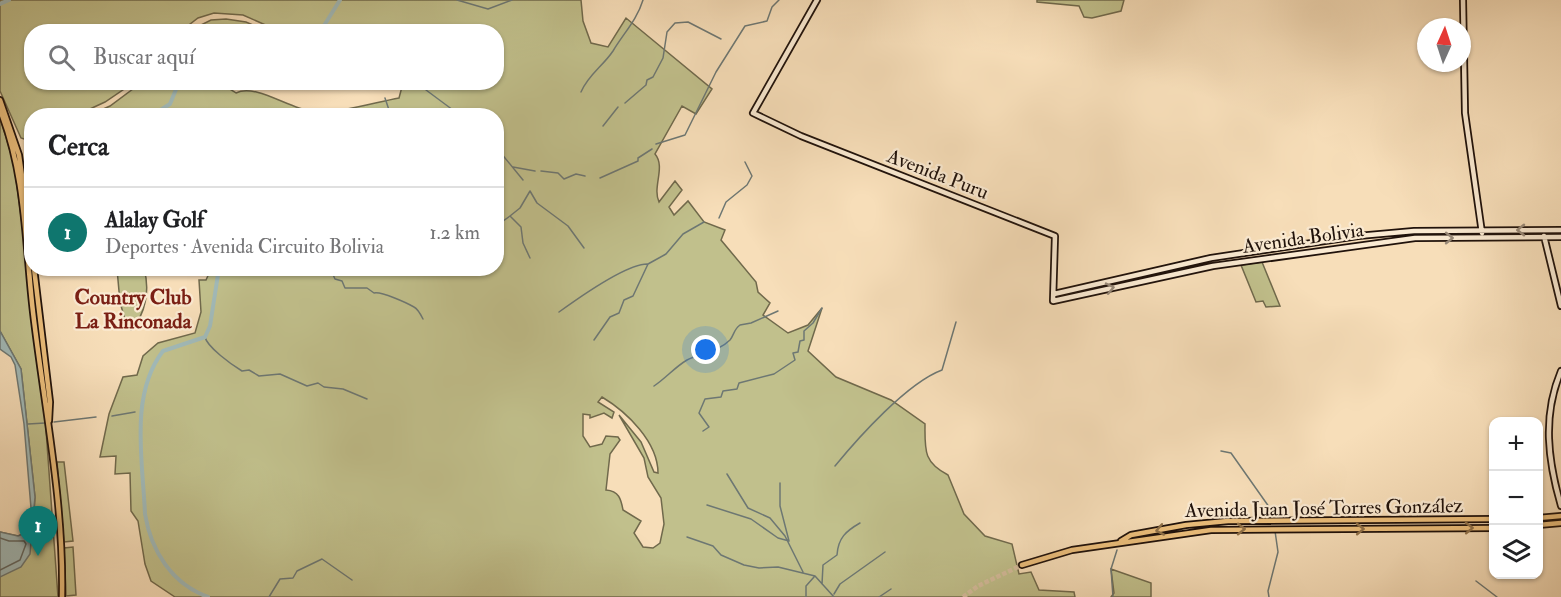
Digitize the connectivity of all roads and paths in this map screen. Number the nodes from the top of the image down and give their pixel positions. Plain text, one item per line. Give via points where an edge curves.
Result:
1 (817, 0) edge
2 (1463, 0) edge
3 (0, 100) edge
4 (0, 110) edge
5 (24, 190) edge
6 (24, 228) edge
7 (1542, 230) junction
8 (1561, 230) edge
9 (1482, 231) junction
10 (1561, 237) edge
11 (1483, 238) junction
12 (1544, 238) junction
13 (29, 276) edge
14 (35, 276) edge
15 (1054, 294) junction
16 (1053, 301) joint
17 (1561, 306) edge
18 (1561, 371) edge
19 (50, 421) junction
20 (1561, 506) edge
21 (1561, 516) edge
22 (1543, 518) edge
23 (1489, 519) edge
24 (1282, 521) junction
25 (1561, 524) edge
26 (1543, 525) edge
27 (1489, 528) edge
28 (1282, 529) junction
29 (1120, 541) junction
30 (1022, 565) tunnel mouth
31 (62, 597) edge

1 - 15 street, Avenida Puru via 753,113 801,136 1055,236
2 - 9 street via 1465,113
3 - 5 main road via 19,155
4 - 6 main road via 17,164
7 - 8 street, Avenida Bolivia
7 -> 9 street, Avenida Bolivia
7 - 12 street
9 - 11 street
9 - 15 street, Avenida Bolivia via 1358,236 1211,258
10 - 12 street, Avenida Bolivia
11 - 12 street, Avenida Bolivia
16 -> 11 street, Avenida Bolivia via 1214,266 1414,238
12 - 17 street
13 - 19 main road via 40,373
14 - 19 main road
15 - 16 street, Avenida Puru
18 - 20 street via 1550,400 1548,439 1549,463
19 - 31 main road
21 - 22 main road
23 - 24 main road, Avenida Juan José Torres González
24 - 28 main road
24 -> 29 main road, Avenida Juan José Torres González via 1186,525 1131,535
25 - 26 main road
28 -> 27 main road, Avenida Juan José Torres González
29 -> 28 main road, Avenida Juan José Torres González via 1134,543 1211,530
29 - 30 main road, Avenida Juan José Torres González

